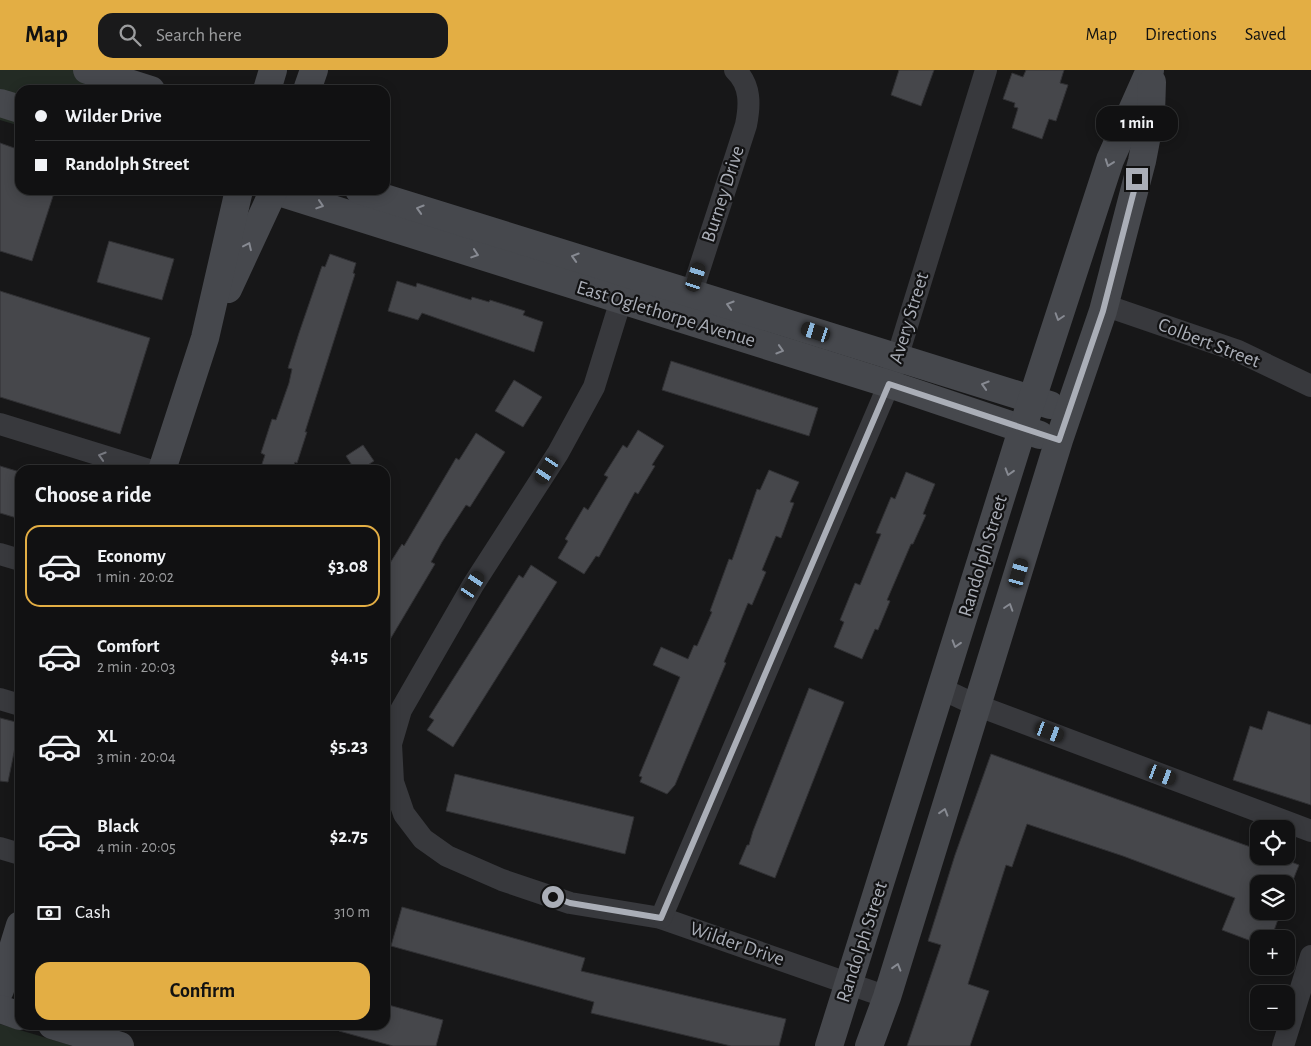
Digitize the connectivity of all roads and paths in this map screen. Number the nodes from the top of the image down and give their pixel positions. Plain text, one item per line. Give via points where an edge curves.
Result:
1 (87, 70) edge
2 (273, 70) edge
3 (314, 70) edge
4 (735, 70) edge
5 (986, 70) edge
6 (1152, 70) edge
7 (135, 85) edge
8 (268, 85) edge
9 (310, 85) edge
10 (0, 103) edge
11 (15, 108) edge
12 (237, 195) edge
13 (271, 195) edge
14 (289, 195) edge
15 (375, 195) edge
16 (691, 293) junction
17 (621, 300) junction
18 (1104, 305) junction
19 (682, 320) junction
20 (205, 338) junction
21 (898, 358) junction
22 (889, 384) junction
23 (1311, 386) edge
24 (1032, 400) junction
25 (1069, 410) junction
26 (0, 424) edge
27 (1022, 430) junction
28 (1059, 440) junction
29 (133, 465) edge
30 (164, 465) edge
31 (0, 554) edge
32 (15, 558) edge
33 (942, 689) junction
34 (0, 698) edge
35 (15, 703) edge
36 (976, 705) junction
37 (1311, 831) edge
38 (0, 848) edge
39 (15, 852) edge
40 (661, 918) junction
41 (15, 941) edge
42 (1311, 956) edge
43 (849, 983) junction
44 (0, 990) edge
45 (888, 997) junction
46 (0, 1010) edge
47 (15, 1014) edge
48 (68, 1030) edge
49 (120, 1046) edge
50 (829, 1046) edge
51 (869, 1046) edge
52 (1283, 1046) edge

1 - 7 street
2 - 8 street
3 - 9 street
4 - 16 street, Burney Drive via 748,88 750,106
5 - 21 street, Avery Street
6 - 18 street, Randolph Street via 1151,114 1142,161
6 -> 24 street, Randolph Street via 1110,160
10 - 11 street
12 - 20 street
20 -> 13 street
14 -> 17 street, East Oglethorpe Avenue
16 -> 15 street, East Oglethorpe Avenue
16 - 19 street, Burney Drive
21 -> 16 street, East Oglethorpe Avenue
17 - 19 street, East Oglethorpe Avenue
17 - 40 street, Wilder Drive via 594,387 558,453 473,585 401,710 391,744 393,782 404,814 423,839 447,856 502,880 570,903
18 - 23 street, Colbert Street via 1238,351
18 - 25 street, Randolph Street
19 -> 22 street, East Oglethorpe Avenue
20 - 30 street
21 - 22 street, Avery Street
24 -> 21 street, East Oglethorpe Avenue
22 - 27 street, East Oglethorpe Avenue
22 - 40 street, Avery Street
24 - 25 street, East Oglethorpe Avenue
24 - 27 street, Randolph Street
25 - 28 street, Randolph Street
29 -> 26 street
27 - 28 street, East Oglethorpe Avenue
27 -> 33 street, Randolph Street
36 -> 28 street, Randolph Street
31 - 32 street
33 - 36 street
33 - 43 street, Randolph Street
34 - 35 street
36 - 37 street
45 -> 36 street, Randolph Street
38 - 39 street
40 - 43 street, Wilder Drive
41 - 44 street
42 - 52 street
43 - 45 street, Wilder Drive
43 - 50 street, Randolph Street
45 - 51 street, Randolph Street
46 - 47 street
48 - 49 street

